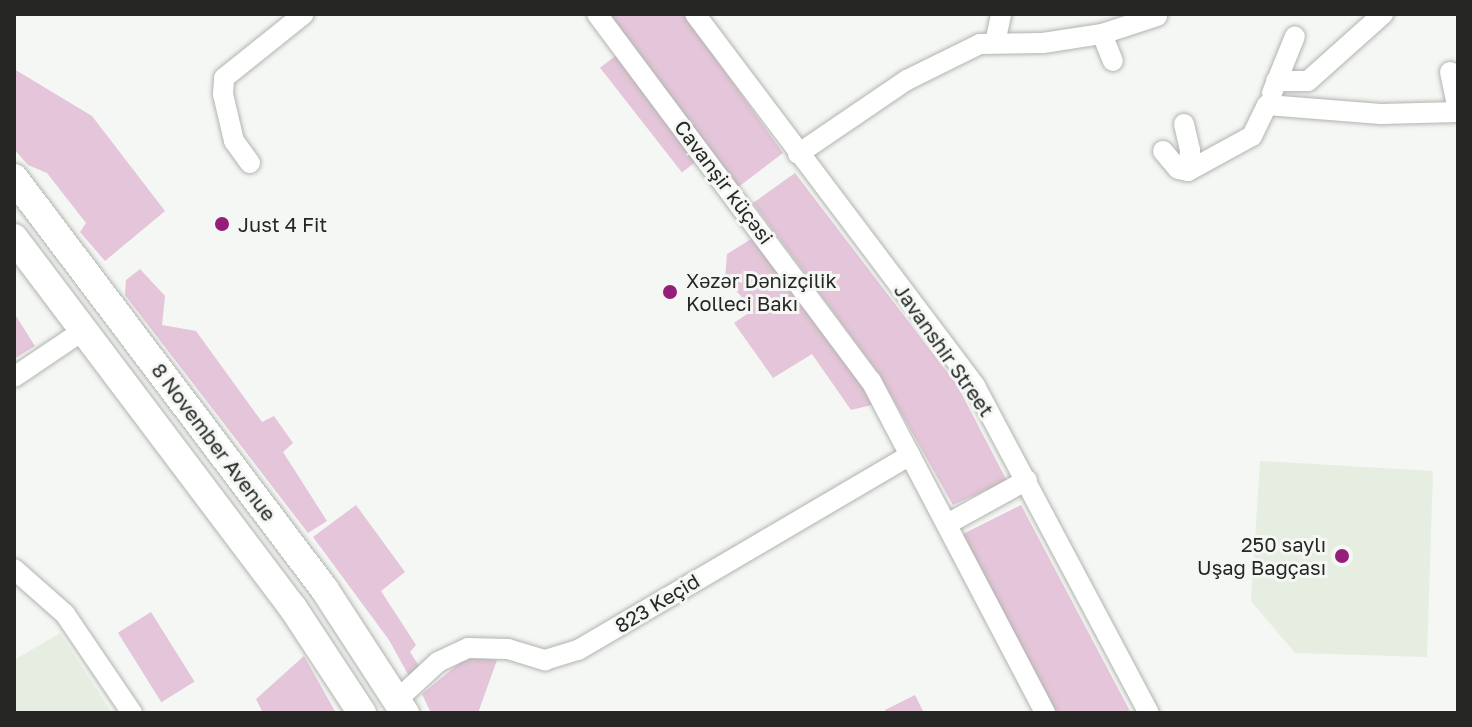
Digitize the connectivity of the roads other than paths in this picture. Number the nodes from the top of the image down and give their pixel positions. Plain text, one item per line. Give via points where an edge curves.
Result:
1 (304, 14) edge
2 (597, 14) edge
3 (695, 14) edge
4 (1001, 14) edge
5 (1081, 14) edge
6 (1383, 14) edge
7 (1157, 16) edge
8 (1092, 35) junction
9 (1295, 36) dead end
10 (995, 43) junction
11 (1113, 61) dead end
12 (1450, 72) dead end
13 (1276, 81) junction
14 (1267, 105) junction
15 (1458, 110) edge
16 (1184, 124) dead end
17 (1163, 151) dead end
18 (798, 154) junction
19 (250, 163) dead end
20 (1188, 171) junction
21 (14, 178) edge
22 (14, 238) edge
23 (84, 330) junction
24 (14, 377) edge
25 (910, 455) junction
26 (1027, 480) junction
27 (949, 523) junction
28 (14, 569) edge
29 (401, 706) edge
30 (132, 713) edge
31 (362, 713) edge
32 (1045, 713) edge
33 (1149, 713) edge

1 - 19 street via 224,78 234,141
2 - 25 street, Cavanşir küçəsi via 871,381
3 - 18 street, Javanshir Street
4 - 10 street
5 - 8 street
6 - 13 street via 1308,81
7 - 8 street
8 - 10 street
8 - 11 street
9 - 13 street
10 - 18 street via 958,52 907,80
12 - 15 street
13 - 14 street
14 - 15 street via 1381,114
14 - 20 street via 1252,136
16 - 20 street
17 - 20 street via 1178,169
18 - 26 street, Javanshir Street via 975,386
21 - 29 highway, 8 November Avenue via 325,590
22 - 23 highway, 8 November Avenue
23 - 24 street
23 - 31 highway, 8 November Avenue via 293,608
25 - 27 street, Cavanşir küçəsi
25 - 29 street, 823 Keçid via 578,650 545,660 508,649 468,648 438,662
26 - 27 street
26 - 33 street, Javanshir Street
27 - 32 street
28 - 30 street via 65,614

